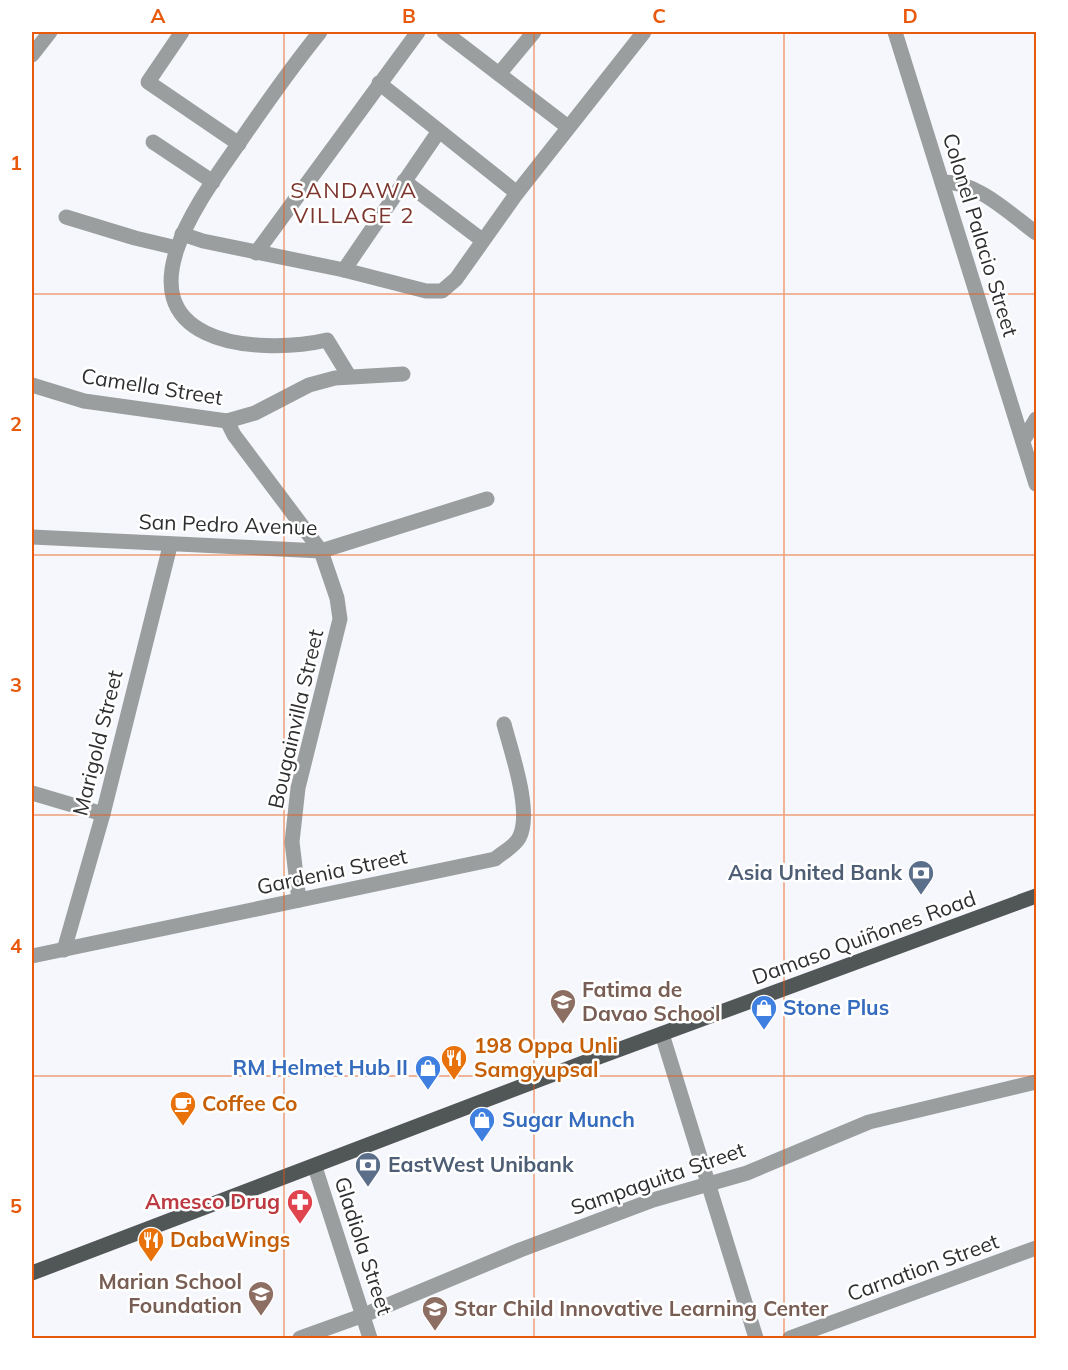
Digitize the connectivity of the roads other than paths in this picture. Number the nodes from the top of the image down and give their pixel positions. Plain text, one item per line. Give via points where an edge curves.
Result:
1 (50, 32) edge
2 (182, 32) edge
3 (318, 32) edge
4 (418, 32) edge
5 (444, 32) edge
6 (534, 32) edge
7 (644, 32) edge
8 (895, 32) edge
9 (32, 55) edge
10 (499, 74) junction
11 (379, 83) junction
12 (568, 127) junction
13 (439, 131) junction
14 (153, 142) dead end
15 (239, 144) junction
16 (404, 181) junction
17 (213, 182) junction
18 (942, 182) junction
19 (517, 193) junction
20 (66, 218) dead end
21 (1036, 233) edge
22 (482, 240) junction
23 (180, 241) junction
24 (256, 253) junction
25 (344, 270) junction
26 (403, 374) dead end
27 (349, 376) junction
28 (32, 385) edge
29 (1036, 419) edge
30 (227, 421) junction
31 (1023, 441) junction
32 (1036, 484) edge
33 (487, 499) dead end
34 (32, 537) edge
35 (170, 546) junction
36 (321, 551) junction
37 (504, 724) dead end
38 (32, 793) edge
39 (103, 814) junction
40 (1036, 896) edge
41 (299, 900) junction
42 (64, 950) junction
43 (32, 956) edge
44 (662, 1034) junction
45 (1036, 1082) edge
46 (315, 1167) junction
47 (708, 1183) junction
48 (1036, 1248) edge
49 (32, 1274) edge
50 (364, 1316) junction
51 (300, 1338) edge
52 (370, 1338) edge
53 (756, 1338) edge
54 (790, 1338) edge

1 - 9 street
2 - 15 street via 148,82
3 - 15 street
4 - 11 street
5 - 10 street
6 - 10 street
7 - 12 street
8 - 18 street, Colonel Palacio Street
10 - 12 street
11 - 13 street
11 - 24 street
12 - 19 street
13 - 16 street
13 - 19 street
14 - 17 street
15 - 17 street
16 - 22 street
16 - 25 street
17 - 23 street
18 - 21 street via 973,188
18 - 31 street, Colonel Palacio Street
19 - 22 street
20 - 23 street via 135,238
22 - 25 street via 456,279 442,291 426,291
23 - 24 street
23 - 27 street via 171,283 179,311 190,325 236,343 306,345 327,340
24 - 25 street
26 - 27 street, Camella Street
27 - 30 street, Camella Street via 309,385 255,413
28 - 30 street, Camella Street via 84,400
29 - 31 street
30 - 36 street, Bougainvilla Street
31 - 32 street, Colonel Palacio Street
33 - 36 street, San Pedro Avenue
34 - 35 street, San Pedro Avenue
35 - 36 street, San Pedro Avenue
35 - 39 street, Marigold Street
36 - 41 street, Bougainvilla Street via 340,619 298,788 292,842
37 - 41 street, Gardenia Street via 524,818 519,838 495,860
38 - 39 street
39 - 42 street, Marigold Street
40 - 44 main road, Damaso Quiñones Road
41 - 42 street, Gardenia Street
42 - 43 street, Gardenia Street
44 - 46 main road, Damaso Quiñones Road
44 - 47 street
45 - 47 street, Sampaguita Street via 869,1122 747,1173
46 - 49 main road, Damaso Quiñones Road
46 - 50 street, Gladiola Street
47 - 50 street, Sampaguita Street via 520,1250
47 - 53 street
48 - 54 street, Carnation Street
50 - 51 street, Sampaguita Street
50 - 52 street, Gladiola Street

